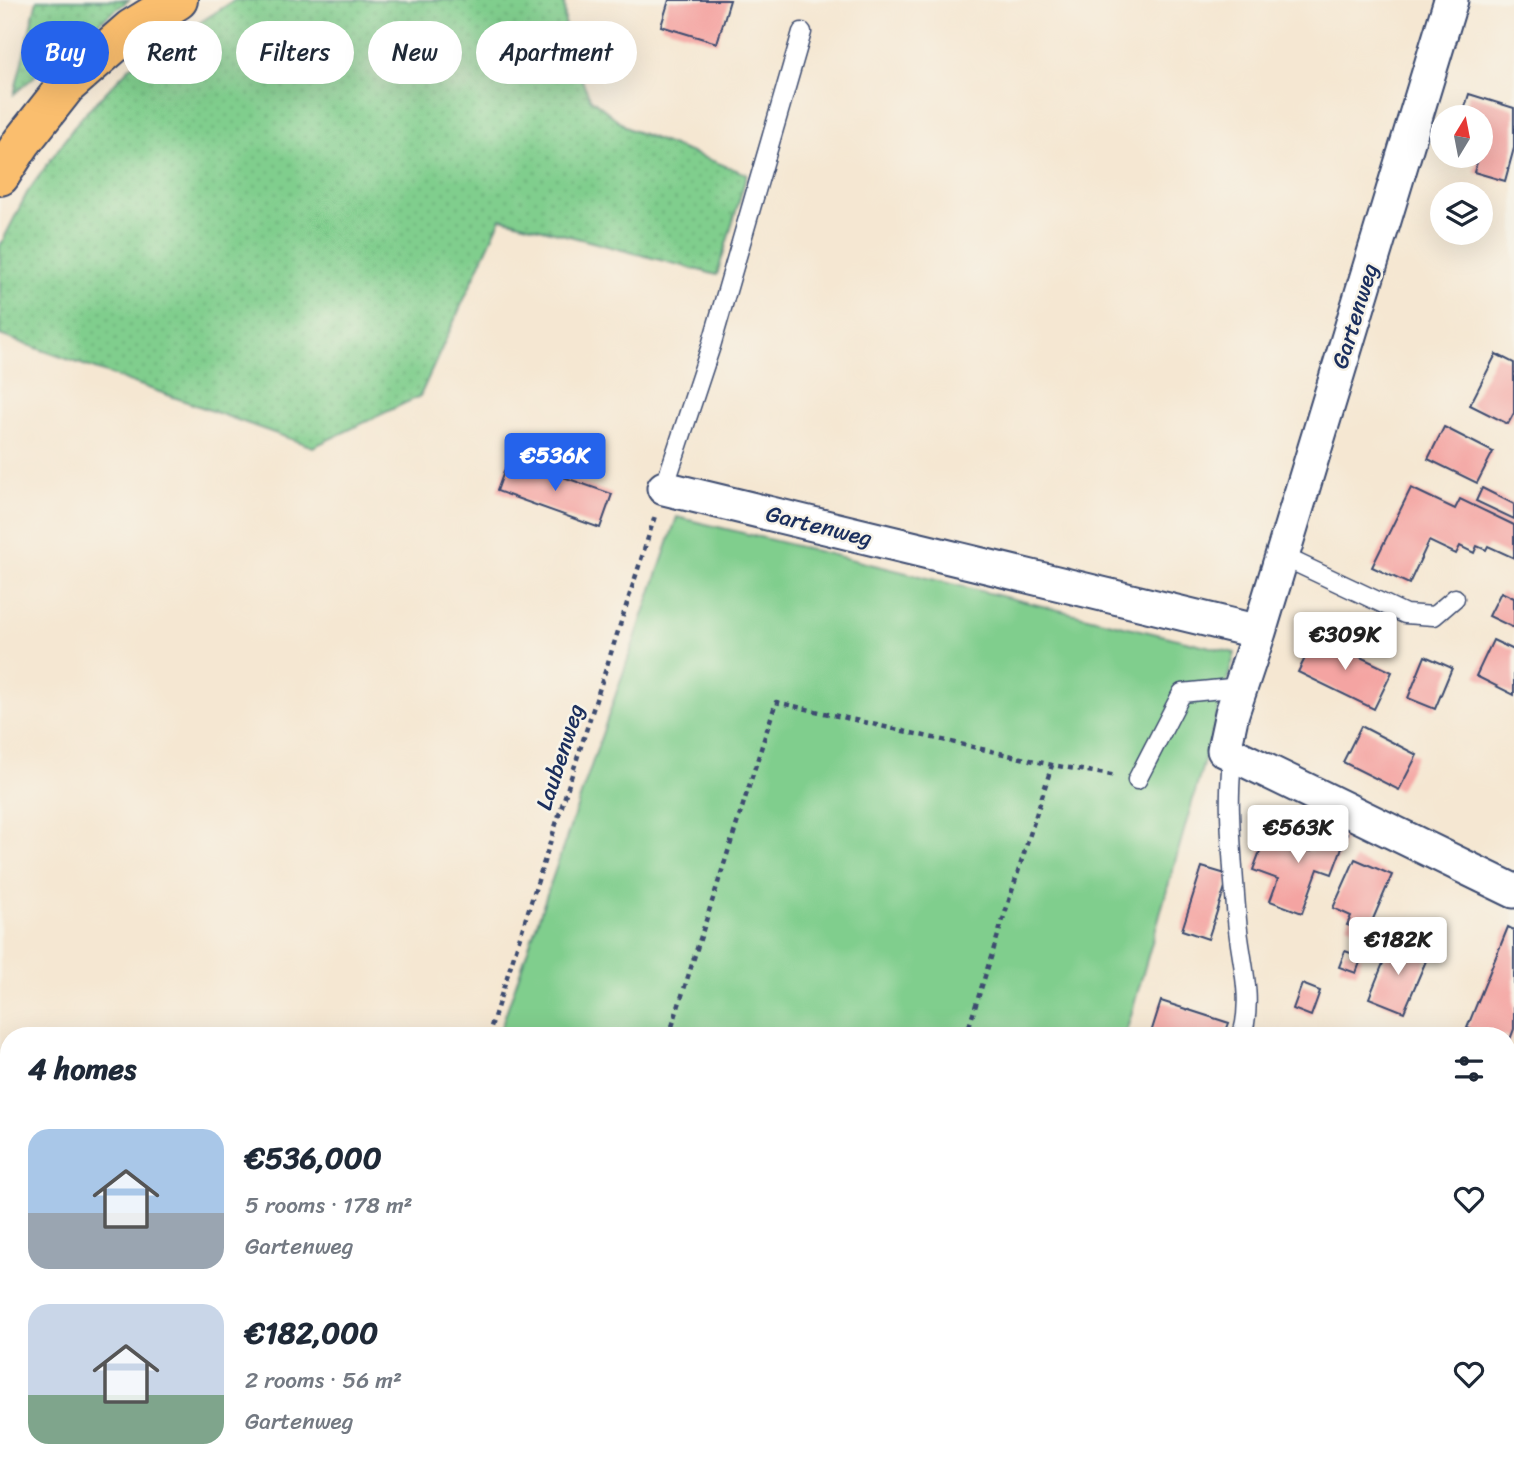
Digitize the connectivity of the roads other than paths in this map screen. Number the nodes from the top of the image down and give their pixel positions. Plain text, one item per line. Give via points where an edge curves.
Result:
1 (178, 0) edge
2 (1451, 0) edge
3 (802, 32) dead end
4 (0, 176) edge
5 (664, 488) joint
6 (1282, 556) junction
7 (1455, 598) dead end
8 (1259, 632) junction
9 (1240, 687) junction
10 (1232, 754) junction
11 (1136, 779) road end
12 (1514, 891) edge
13 (1245, 1027) edge

1 - 4 highway via 131,29 66,86
2 - 6 street, Gartenweg
3 - 5 lane via 711,346
5 - 8 street, Gartenweg
6 - 7 lane via 1405,614 1434,616
6 - 8 street, Gartenweg
8 - 9 street, Gartenweg
9 - 10 street, Gartenweg via 1224,750
9 - 11 lane via 1182,692
10 - 12 street
10 - 13 lane via 1230,810 1239,947 1247,984

